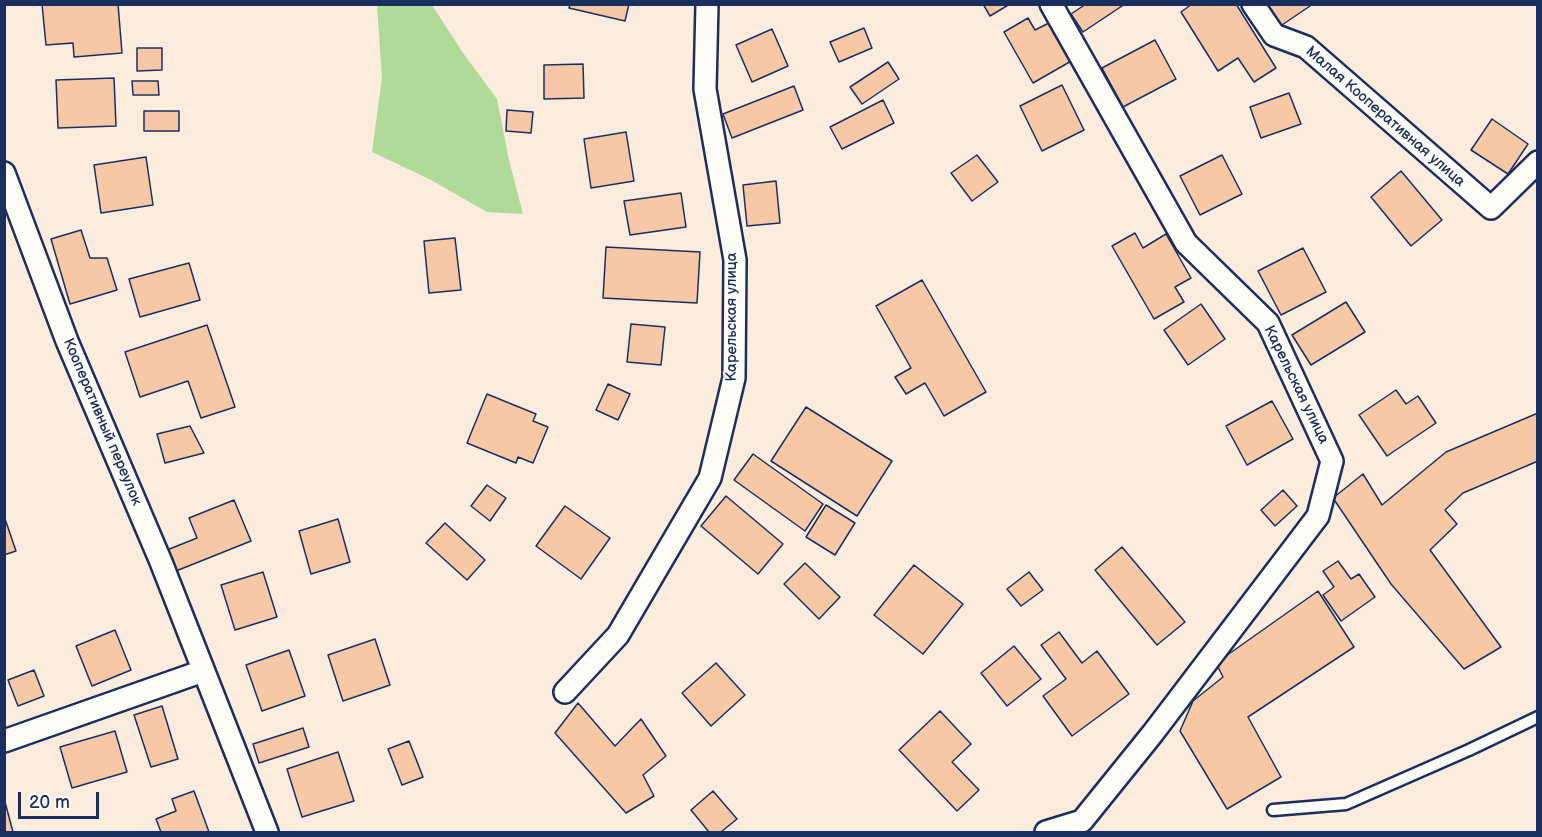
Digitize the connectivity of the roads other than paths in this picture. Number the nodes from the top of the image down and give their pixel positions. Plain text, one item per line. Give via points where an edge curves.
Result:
1 (707, 4) edge
2 (1051, 4) edge
3 (1253, 4) edge
4 (1538, 162) edge
5 (4, 173) edge
6 (203, 670) junction
7 (565, 692) dead end
8 (1538, 717) edge
9 (4, 741) edge
10 (1273, 810) dead end
11 (267, 832) edge
12 (1046, 832) edge

1 - 7 street, Карельская улица via 705,88 735,260 734,378 710,478 618,635
2 - 12 street, Карельская улица via 1186,243 1268,323 1332,461 1318,516 1153,733 1082,821
3 - 4 street, Малая Кооперативная улица via 1274,35 1306,47 1491,208
5 - 6 street, Кооперативный переулок via 67,341
6 - 9 street
6 - 11 street, Кооперативный переулок
8 - 10 lane via 1346,804

